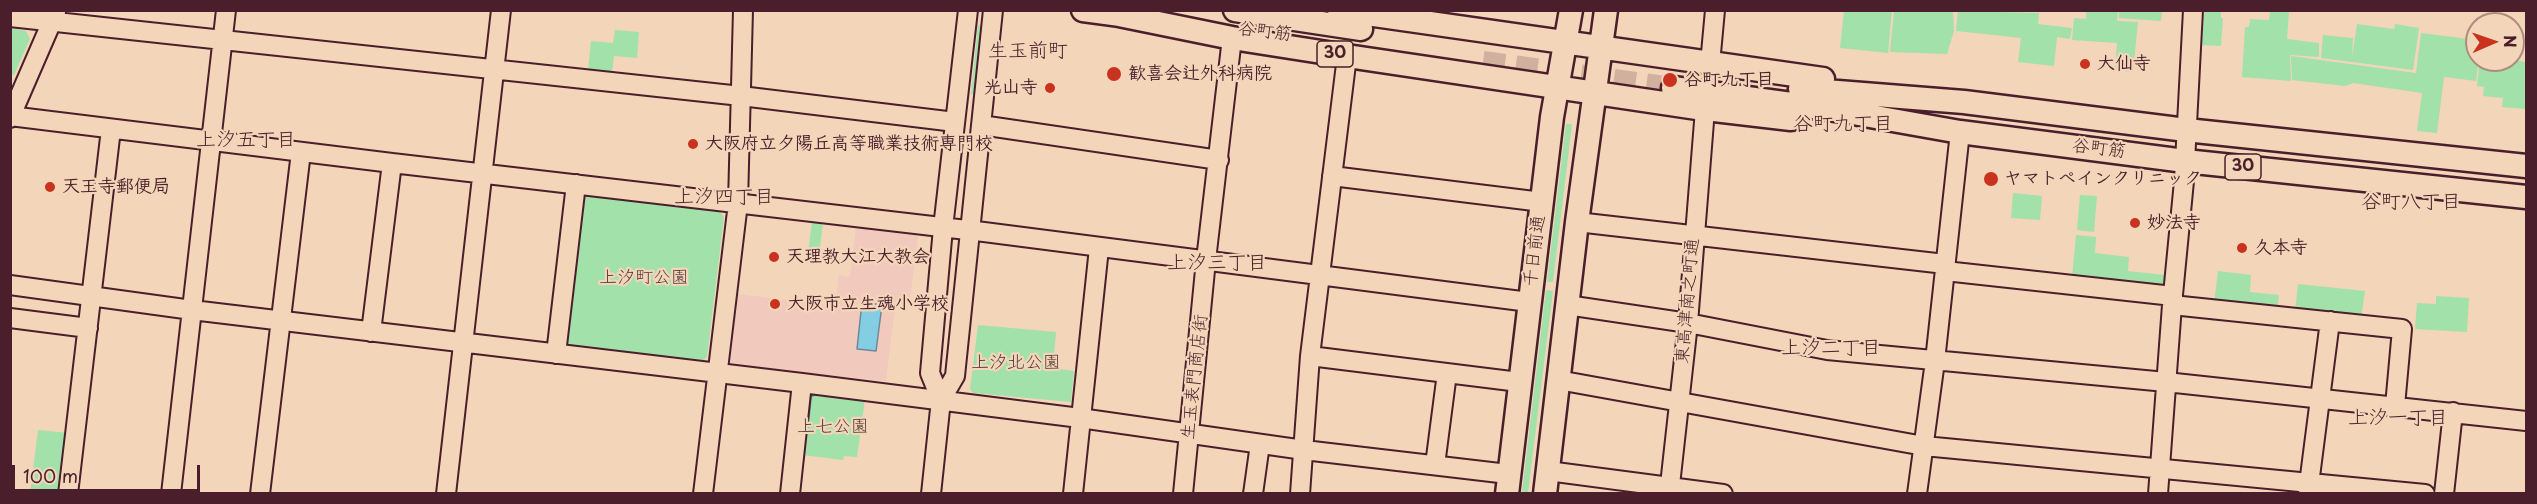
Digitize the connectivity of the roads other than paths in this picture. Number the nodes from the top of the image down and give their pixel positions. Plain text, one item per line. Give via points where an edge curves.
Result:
1 (226, 10) edge
2 (501, 10) edge
3 (743, 10) edge
4 (968, 10) edge
5 (993, 10) edge
6 (1083, 10) edge
7 (1235, 10) edge
8 (1339, 10) edge
9 (1571, 10) edge
10 (1606, 10) edge
11 (1715, 10) edge
12 (2193, 10) edge
13 (1114, 14) junction
14 (1384, 14) edge
15 (54, 16) edge
16 (10, 17) edge
17 (1232, 38) junction
18 (222, 41) junction
19 (1566, 43) junction
20 (1601, 48) junction
21 (1347, 56) junction
22 (1710, 64) junction
23 (495, 70) junction
24 (1558, 87) junction
25 (1594, 93) junction
26 (741, 96) junction
27 (1964, 102) junction
28 (1705, 109) junction
29 (11, 116) edge
30 (955, 122) junction
31 (981, 125) junction
32 (111, 129) junction
33 (2186, 130) junction
34 (1960, 132) junction
35 (210, 140) junction
36 (302, 152) junction
37 (1218, 160) junction
38 (2185, 161) junction
39 (392, 163) junction
40 (2526, 166) edge
41 (482, 173) junction
42 (1332, 176) junction
43 (576, 184) junction
44 (2526, 197) edge
45 (1542, 202) junction
46 (738, 203) junction
47 (1577, 222) junction
48 (943, 228) junction
49 (970, 230) junction
50 (1694, 234) junction
51 (1099, 248) junction
52 (1206, 260) junction
53 (1945, 267) junction
54 (1319, 275) junction
55 (10, 285) edge
56 (92, 296) junction
57 (2172, 300) junction
58 (1529, 303) junction
59 (1567, 305) junction
60 (192, 310) junction
61 (10, 318) edge
62 (281, 321) junction
63 (2330, 321) junction
64 (1688, 323) junction
65 (88, 328) junction
66 (371, 332) junction
67 (464, 344) junction
68 (556, 354) junction
69 (1310, 356) junction
70 (1935, 361) junction
71 (717, 373) junction
72 (1447, 373) junction
73 (1558, 380) junction
74 (1520, 382) junction
75 (2166, 382) junction
76 (802, 383) junction
77 (2320, 398) junction
78 (941, 400) junction
79 (1678, 400) junction
80 (2395, 406) junction
81 (2452, 412) junction
82 (1080, 418) junction
83 (2526, 421) edge
84 (1189, 434) junction
85 (1260, 444) junction
86 (1923, 446) junction
87 (1304, 450) junction
88 (1435, 465) junction
89 (2159, 468) junction
90 (1547, 482) edge
91 (1508, 484) edge
92 (2308, 488) edge
93 (1670, 490) edge
94 (68, 494) edge
95 (171, 494) edge
96 (260, 494) edge
97 (446, 494) edge
98 (703, 494) edge
99 (790, 494) edge
100 (931, 494) edge
101 (1073, 494) edge
102 (1183, 494) edge
103 (1253, 494) edge
104 (1300, 494) edge
105 (1723, 494) edge
106 (1917, 494) edge
107 (2158, 494) edge
108 (2425, 494) edge
109 (2444, 494) edge

1 - 18 street
2 - 23 street
3 - 26 street
4 - 30 street
5 - 31 street
6 - 13 main road, 谷町筋 / 30
7 - 13 main road, 谷町筋 / 30 via 1485,54
8 - 14 main road, 30
9 - 19 main road, 千日前通
10 - 20 main road
11 - 22 street
12 - 33 street
13 - 17 main road, 30
14 - 19 main road, 30
15 - 16 street
15 - 18 street
15 - 29 street
17 - 21 main road, 30
17 - 37 street, 生玉表門商店街
18 - 23 street
18 - 35 street
19 - 20 main road, 30
19 - 24 main road, 千日前通
20 - 22 main road, 30
20 - 25 main road
21 - 24 main road, 30
21 - 42 street
22 - 27 main road, 30
23 - 26 street
23 - 41 street
24 - 25 main road, 30
24 - 45 main road, 千日前通
25 - 28 main road, 30
25 - 47 main road
26 - 30 street
26 - 46 street
27 - 33 main road, 谷町筋 / 30
27 - 34 main road, 谷町筋 / 30 via 1675,80
28 - 34 main road, 30 via 1835,125
28 - 50 street, 東高津南之町通
29 - 32 street
30 - 48 street
31 - 37 street
31 - 49 street
32 - 35 street
32 - 56 street
33 - 38 street
33 - 40 main road, 谷町筋 / 30
34 - 38 main road, 谷町筋 / 30
34 - 53 street
35 - 36 street
35 - 60 street
36 - 39 street
36 - 62 street
37 - 52 street, 生玉表門商店街
38 - 44 main road, 谷町筋 / 30
38 - 57 street
39 - 41 street
39 - 66 street
41 - 43 street
41 - 67 street
42 - 45 street
42 - 54 street
43 - 46 street
43 - 68 street
45 - 58 main road, 千日前通
46 - 48 street
46 - 71 street
47 - 50 street
47 - 59 main road
48 - 49 street
48 - 78 street via 930,373
49 - 51 street
49 - 78 street via 955,376
50 - 53 street
50 - 64 street, 東高津南之町通
51 - 52 street
51 - 82 street
52 - 54 street
52 - 84 street, 生玉表門商店街
53 - 57 street
53 - 70 street
54 - 58 street
54 - 69 street
55 - 56 street
56 - 60 street
56 - 65 street
57 - 63 street
57 - 75 street
58 - 74 main road, 千日前通
59 - 64 street
59 - 73 main road
60 - 62 street
60 - 95 street
61 - 65 street
62 - 66 street
62 - 96 street
63 - 77 street
63 - 80 street via 2402,329
64 - 70 street via 1827,350
64 - 79 street, 東高津南之町通
65 - 94 street
66 - 67 street
67 - 68 street
67 - 97 street
68 - 71 street
69 - 72 street
69 - 87 street
70 - 75 street
70 - 86 street
71 - 76 street
71 - 98 street
72 - 74 street
72 - 88 street
73 - 79 street
73 - 90 main road
74 - 91 main road, 千日前通
75 - 77 street
75 - 89 street
76 - 78 street
76 - 99 street
77 - 80 street
77 - 92 street
78 - 82 street
78 - 100 street
79 - 86 street
79 - 93 street, 東高津南之町通
80 - 81 street
81 - 83 street
81 - 109 street
82 - 84 street
82 - 101 street
84 - 85 street
84 - 102 street, 生玉表門商店街
85 - 87 street
85 - 103 street
86 - 89 street
86 - 106 street
87 - 88 street
87 - 104 street
88 - 91 street
89 - 92 street
89 - 107 street
90 - 93 street
92 - 108 street
93 - 105 street

